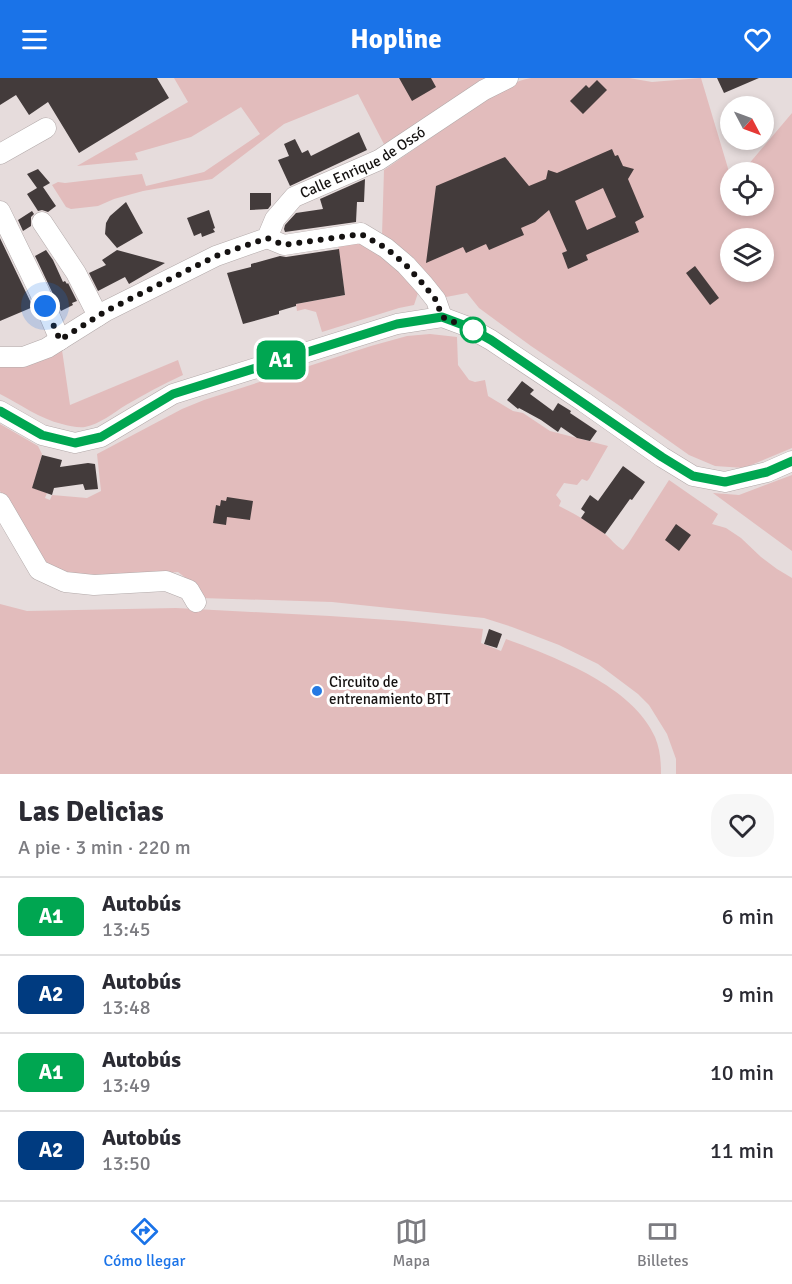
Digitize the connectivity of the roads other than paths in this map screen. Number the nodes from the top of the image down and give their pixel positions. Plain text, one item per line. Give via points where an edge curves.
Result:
1 (507, 78) edge
2 (46, 128) dead end
3 (0, 154) edge
4 (0, 211) edge
5 (42, 222) dead end
6 (267, 238) junction
7 (98, 316) junction
8 (442, 317) junction
9 (60, 340) junction
10 (0, 357) edge
11 (0, 411) edge
12 (792, 461) edge
13 (0, 503) edge
14 (195, 602) dead end

1 - 6 street, Calle Enrique de Ossó via 380,160 294,197 275,219
2 - 3 street
4 - 9 street
5 - 7 street via 76,273
6 - 7 street via 216,256
6 - 8 street via 284,245 361,234 406,265 436,300
7 - 9 street
8 - 11 street via 397,324 173,394 101,437 75,443 42,435
8 - 12 street via 491,340 693,476 725,482 767,472
9 - 10 street via 23,357
13 - 14 street via 39,570 65,582 94,585 166,580 189,590

